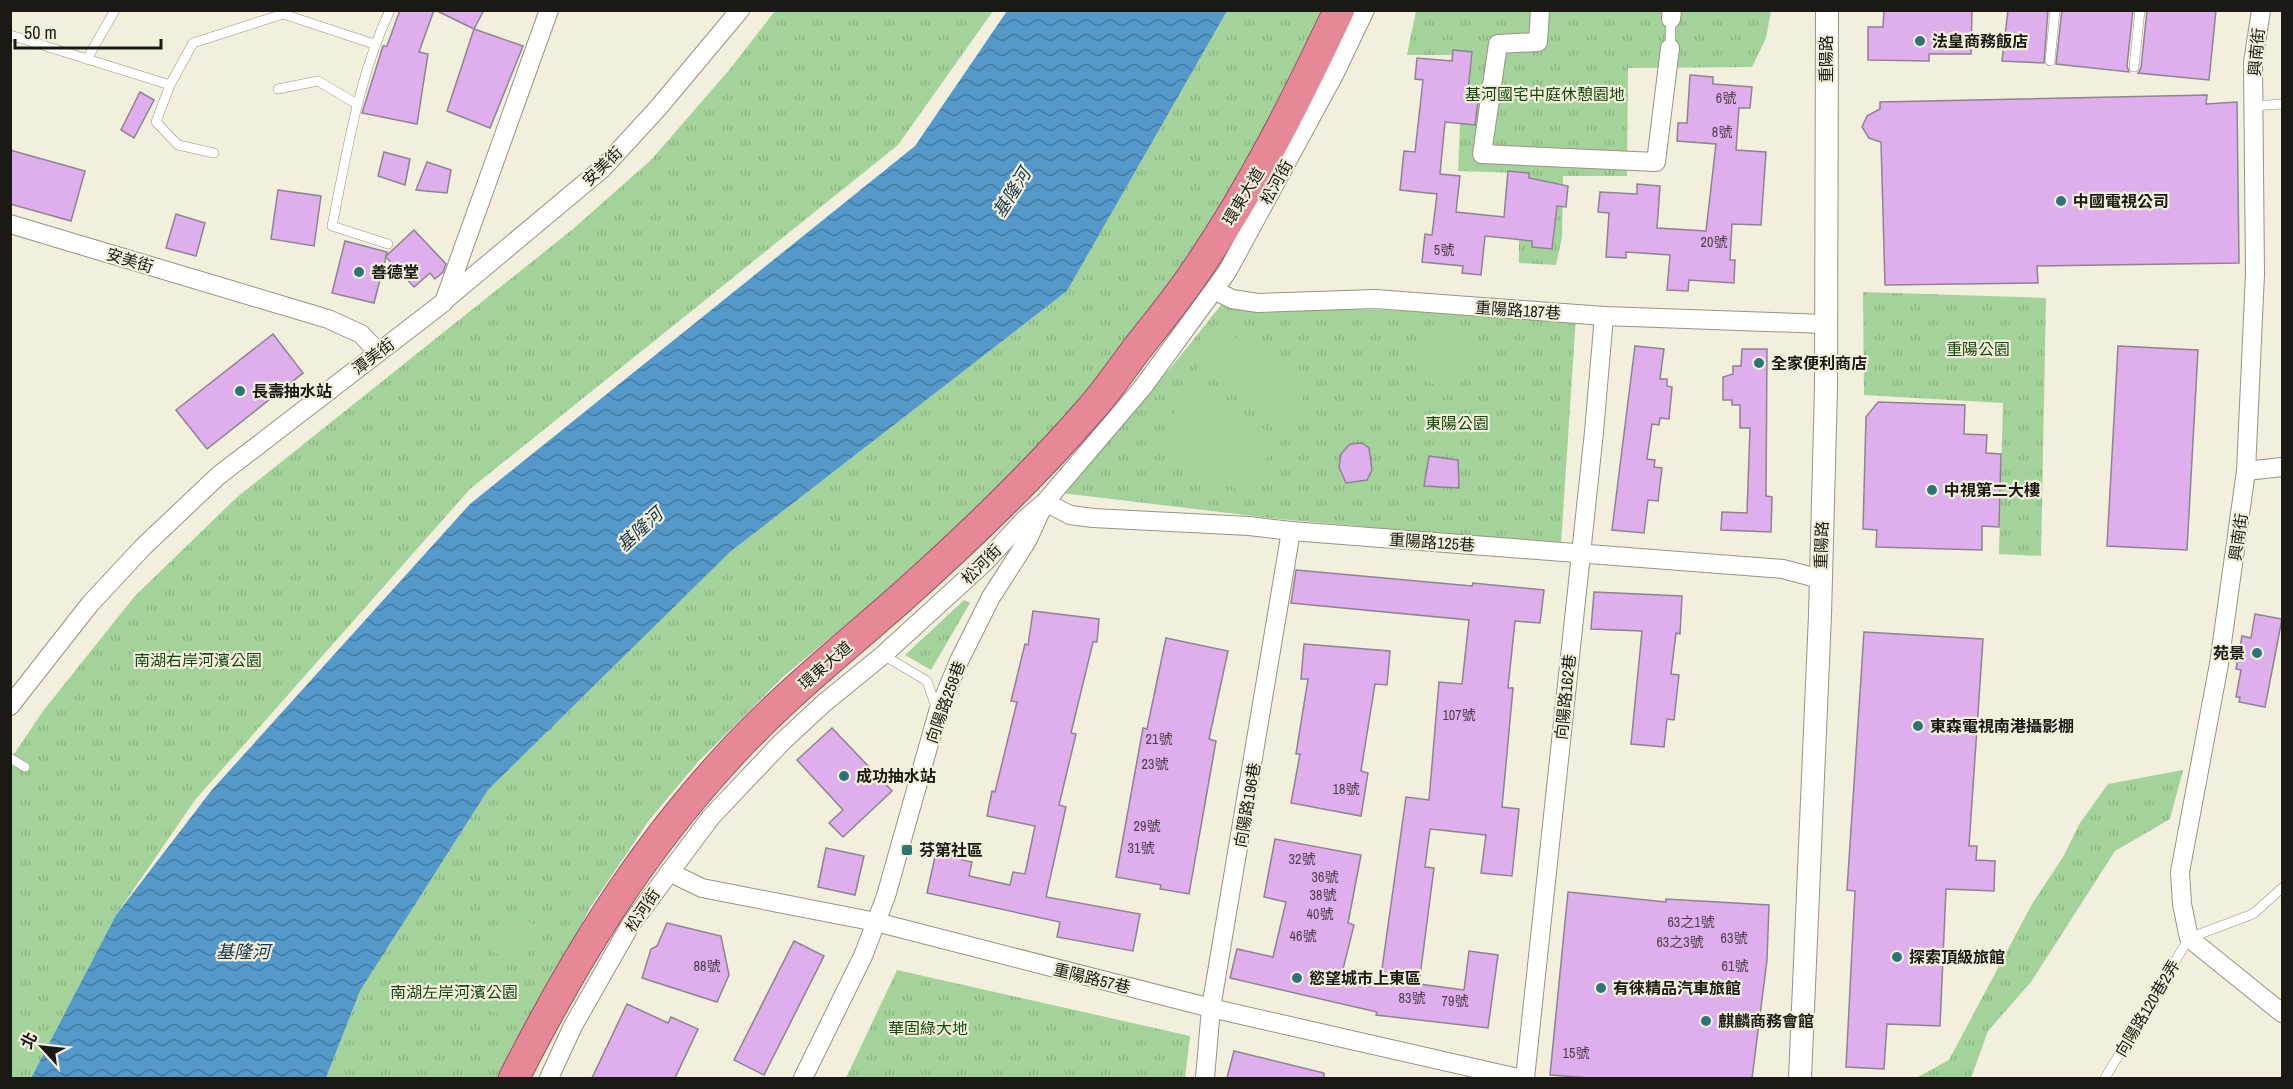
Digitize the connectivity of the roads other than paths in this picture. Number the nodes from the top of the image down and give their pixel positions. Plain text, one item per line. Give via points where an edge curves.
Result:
1 (116, 10) edge
2 (390, 10) edge
3 (549, 10) edge
4 (740, 10) edge
5 (1340, 10) edge
6 (1365, 10) edge
7 (1540, 10) edge
8 (1827, 10) edge
9 (2055, 10) edge
10 (2140, 10) edge
11 (2261, 10) edge
12 (1671, 15) edge
13 (10, 35) edge
14 (374, 44) junction
15 (1671, 48) joint
16 (87, 59) junction
17 (2050, 61) dead end
18 (2134, 67) dead end
19 (170, 85) junction
20 (278, 89) dead end
21 (357, 104) junction
22 (2283, 104) edge
23 (2254, 106) junction
24 (214, 153) dead end
25 (10, 224) edge
26 (388, 244) dead end
27 (1214, 290) junction
28 (444, 302) junction
29 (1604, 316) junction
30 (1825, 324) junction
31 (378, 352) junction
32 (2283, 467) edge
33 (2246, 471) junction
34 (1045, 502) junction
35 (1291, 531) junction
36 (1581, 553) junction
37 (1820, 579) junction
38 (883, 655) junction
39 (10, 706) edge
40 (938, 712) junction
41 (10, 758) edge
42 (25, 767) dead end
43 (669, 872) junction
44 (2283, 888) edge
45 (876, 922) junction
46 (2188, 938) junction
47 (1211, 1008) junction
48 (2283, 1013) edge
49 (515, 1078) edge
50 (549, 1078) edge
51 (803, 1078) edge
52 (1205, 1078) edge
53 (1518, 1078) edge
54 (1524, 1078) edge
55 (1800, 1078) edge
56 (2105, 1078) edge

1 - 16 lane
2 - 14 lane
3 - 28 street
4 - 28 street, 安美街 via 603,168
5 - 49 highway, 環東大道 via 1255,179 1200,267 1159,322 1094,405 1010,497 728,757 616,898
6 - 27 street, 松河街 via 1335,73
7 - 15 street via 1538,42 1498,44 1482,154 1656,162
8 - 30 street, 重陽路
9 - 17 lane
10 - 18 lane
11 - 23 street, 興南街 via 2253,63
12 - 15 lane
13 - 16 lane
14 - 19 lane via 284,14 193,43
14 - 21 lane
16 - 19 lane
19 - 24 lane via 156,122 178,145
20 - 21 lane via 318,81
21 - 26 lane via 332,226
22 - 23 lane
23 - 33 street, 興南街 via 2255,274
25 - 31 street, 安美街 via 328,319 361,334
27 - 29 street, 重陽路187巷 via 1232,299 1258,303 1374,299
27 - 34 street, 松河街 via 1143,387
28 - 31 street, 潭美街
29 - 30 street, 重陽路187巷
29 - 36 street, 向陽路162巷
30 - 37 street, 重陽路
31 - 39 street, 潭美街 via 218,476 142,547 90,604
32 - 33 street
33 - 46 street, 興南街 via 2219,664 2180,872
34 - 35 street, 重陽路125巷 via 1070,515 1093,518
34 - 38 street, 松河街
34 - 40 street, 向陽路258巷 via 1027,541 991,597
35 - 36 street, 重陽路125巷
35 - 47 street, 向陽路196巷
36 - 37 street, 重陽路125巷 via 1783,569
36 - 54 street, 向陽路162巷
37 - 55 street, 重陽路
38 - 40 lane via 927,681
38 - 43 street, 松河街 via 782,742 711,817
40 - 45 street, 向陽路258巷
41 - 42 lane
43 - 45 street, 重陽路57巷 via 702,888
43 - 50 street, 松河街 via 631,924 573,1026
44 - 46 lane via 2253,914
45 - 47 street, 重陽路57巷
45 - 51 street, 向陽路258巷
46 - 48 street
46 - 56 lane, 向陽路120巷2弄
47 - 52 street, 向陽路196巷
47 - 53 street, 重陽路57巷

